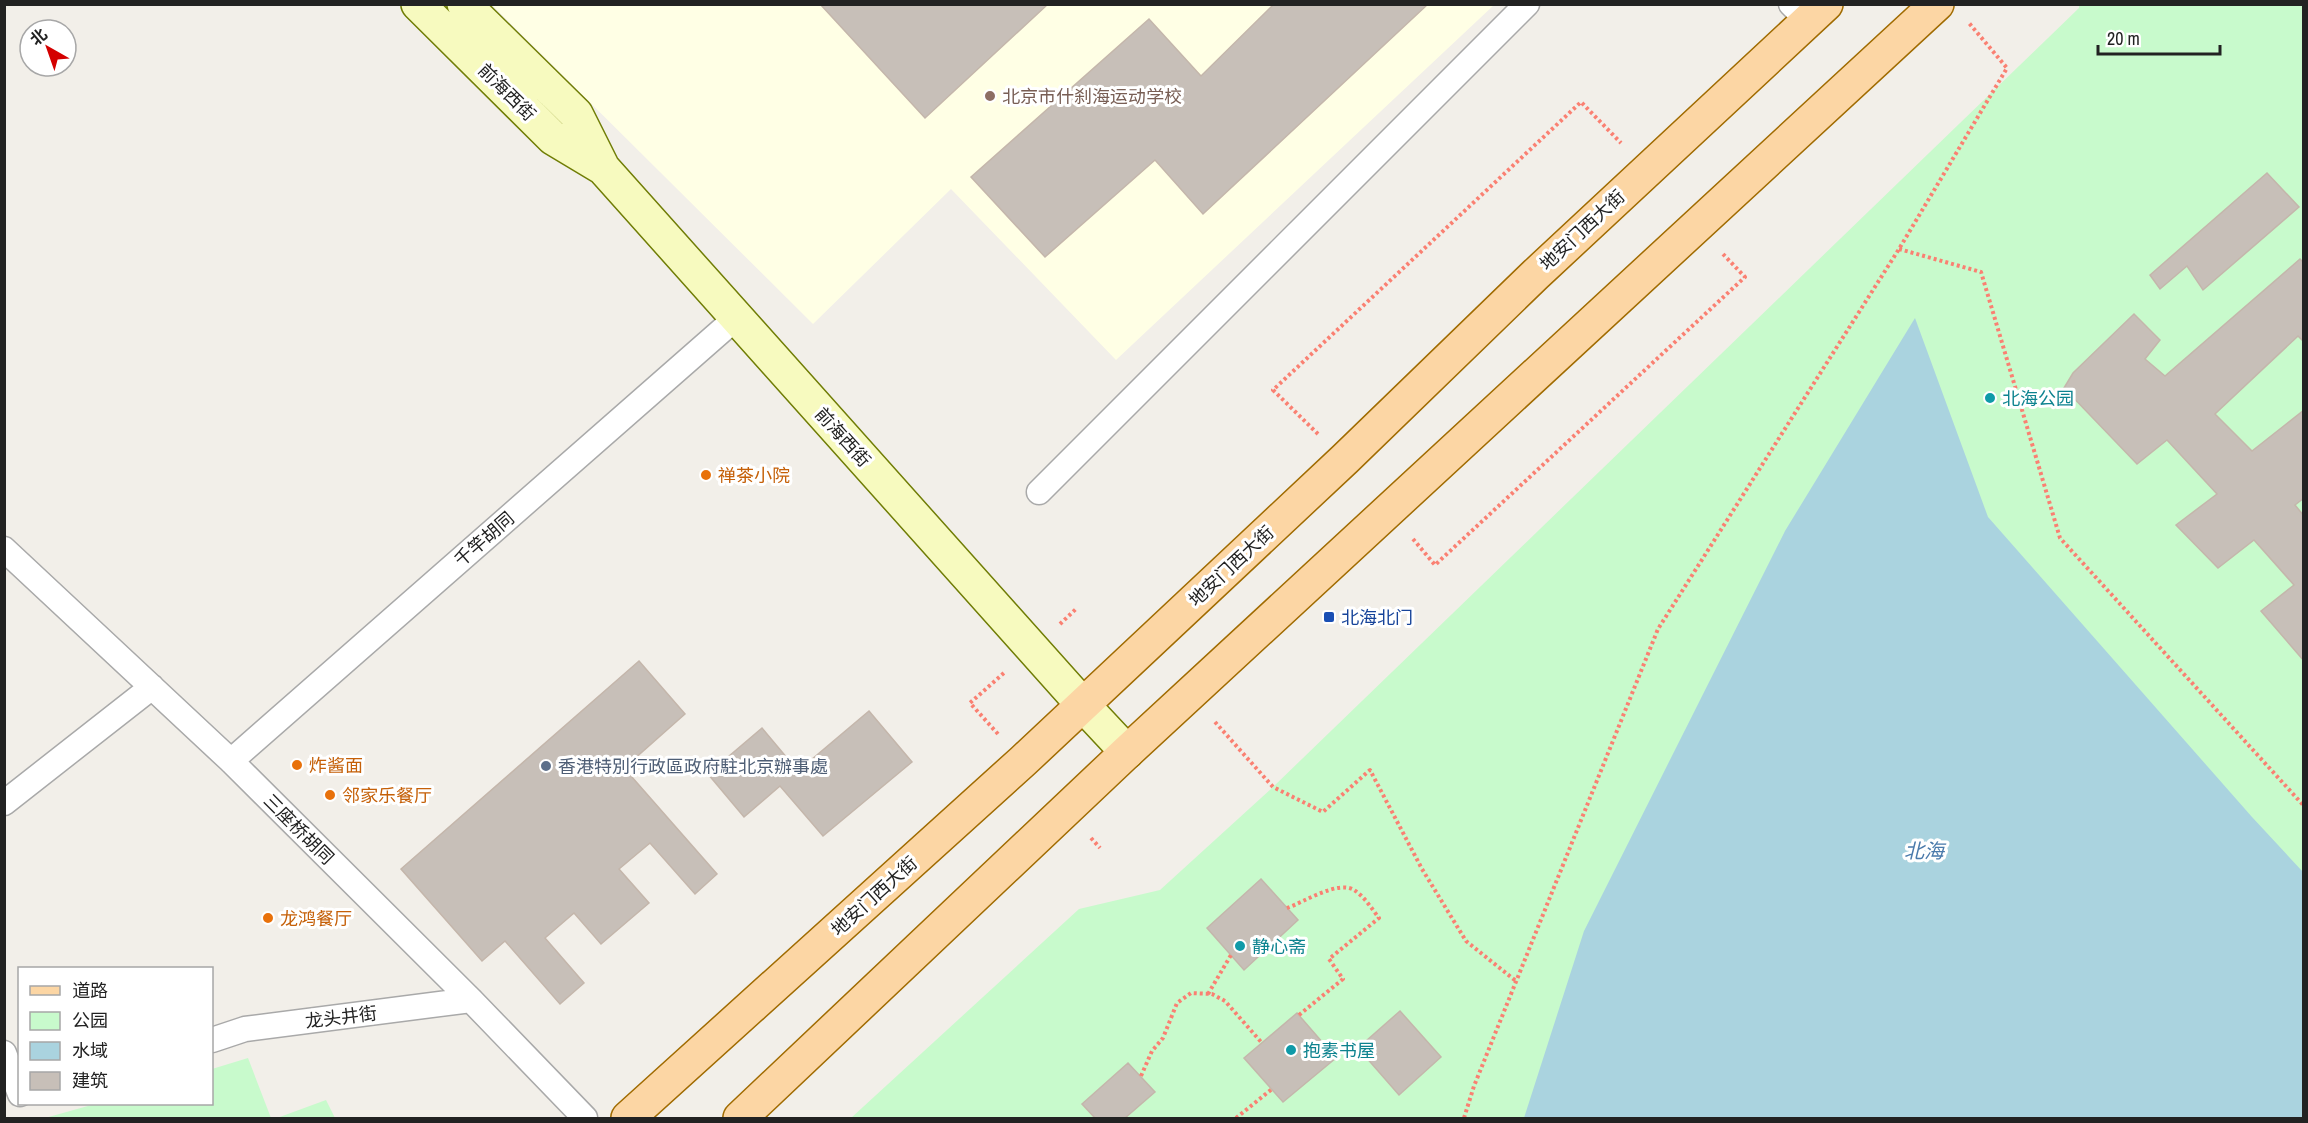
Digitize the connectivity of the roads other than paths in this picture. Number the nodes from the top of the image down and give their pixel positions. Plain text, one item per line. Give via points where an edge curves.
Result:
1 (418, 4) edge
2 (464, 4) edge
3 (1527, 4) edge
4 (1937, 4) edge
5 (1808, 10) edge
6 (603, 168) junction
7 (736, 318) junction
8 (1039, 492) dead end
9 (4, 549) edge
10 (152, 687) junction
11 (1083, 705) junction
12 (1127, 752) junction
13 (231, 761) junction
14 (4, 803) edge
15 (471, 1000) junction
16 (213, 1040) edge
17 (4, 1053) edge
18 (18, 1089) edge
19 (585, 1119) edge
20 (628, 1119) edge
21 (740, 1119) edge

1 - 6 street, 前海西街 via 553,138
2 - 6 street, 前海西街 via 576,114
3 - 8 lane
4 - 12 main road
5 - 11 main road, 地安门西大街 via 1345,459
6 - 7 street, 前海西街
7 - 11 street, 前海西街
7 - 13 lane, 千竿胡同
9 - 10 lane, 三座桥胡同
10 - 13 lane, 三座桥胡同
10 - 14 lane
11 - 12 street, 前海西街
11 - 20 main road, 地安门西大街
12 - 21 main road
13 - 15 lane, 三座桥胡同
15 - 16 lane, 龙头井街 via 245,1029
15 - 19 lane, 三座桥胡同
17 - 18 lane

